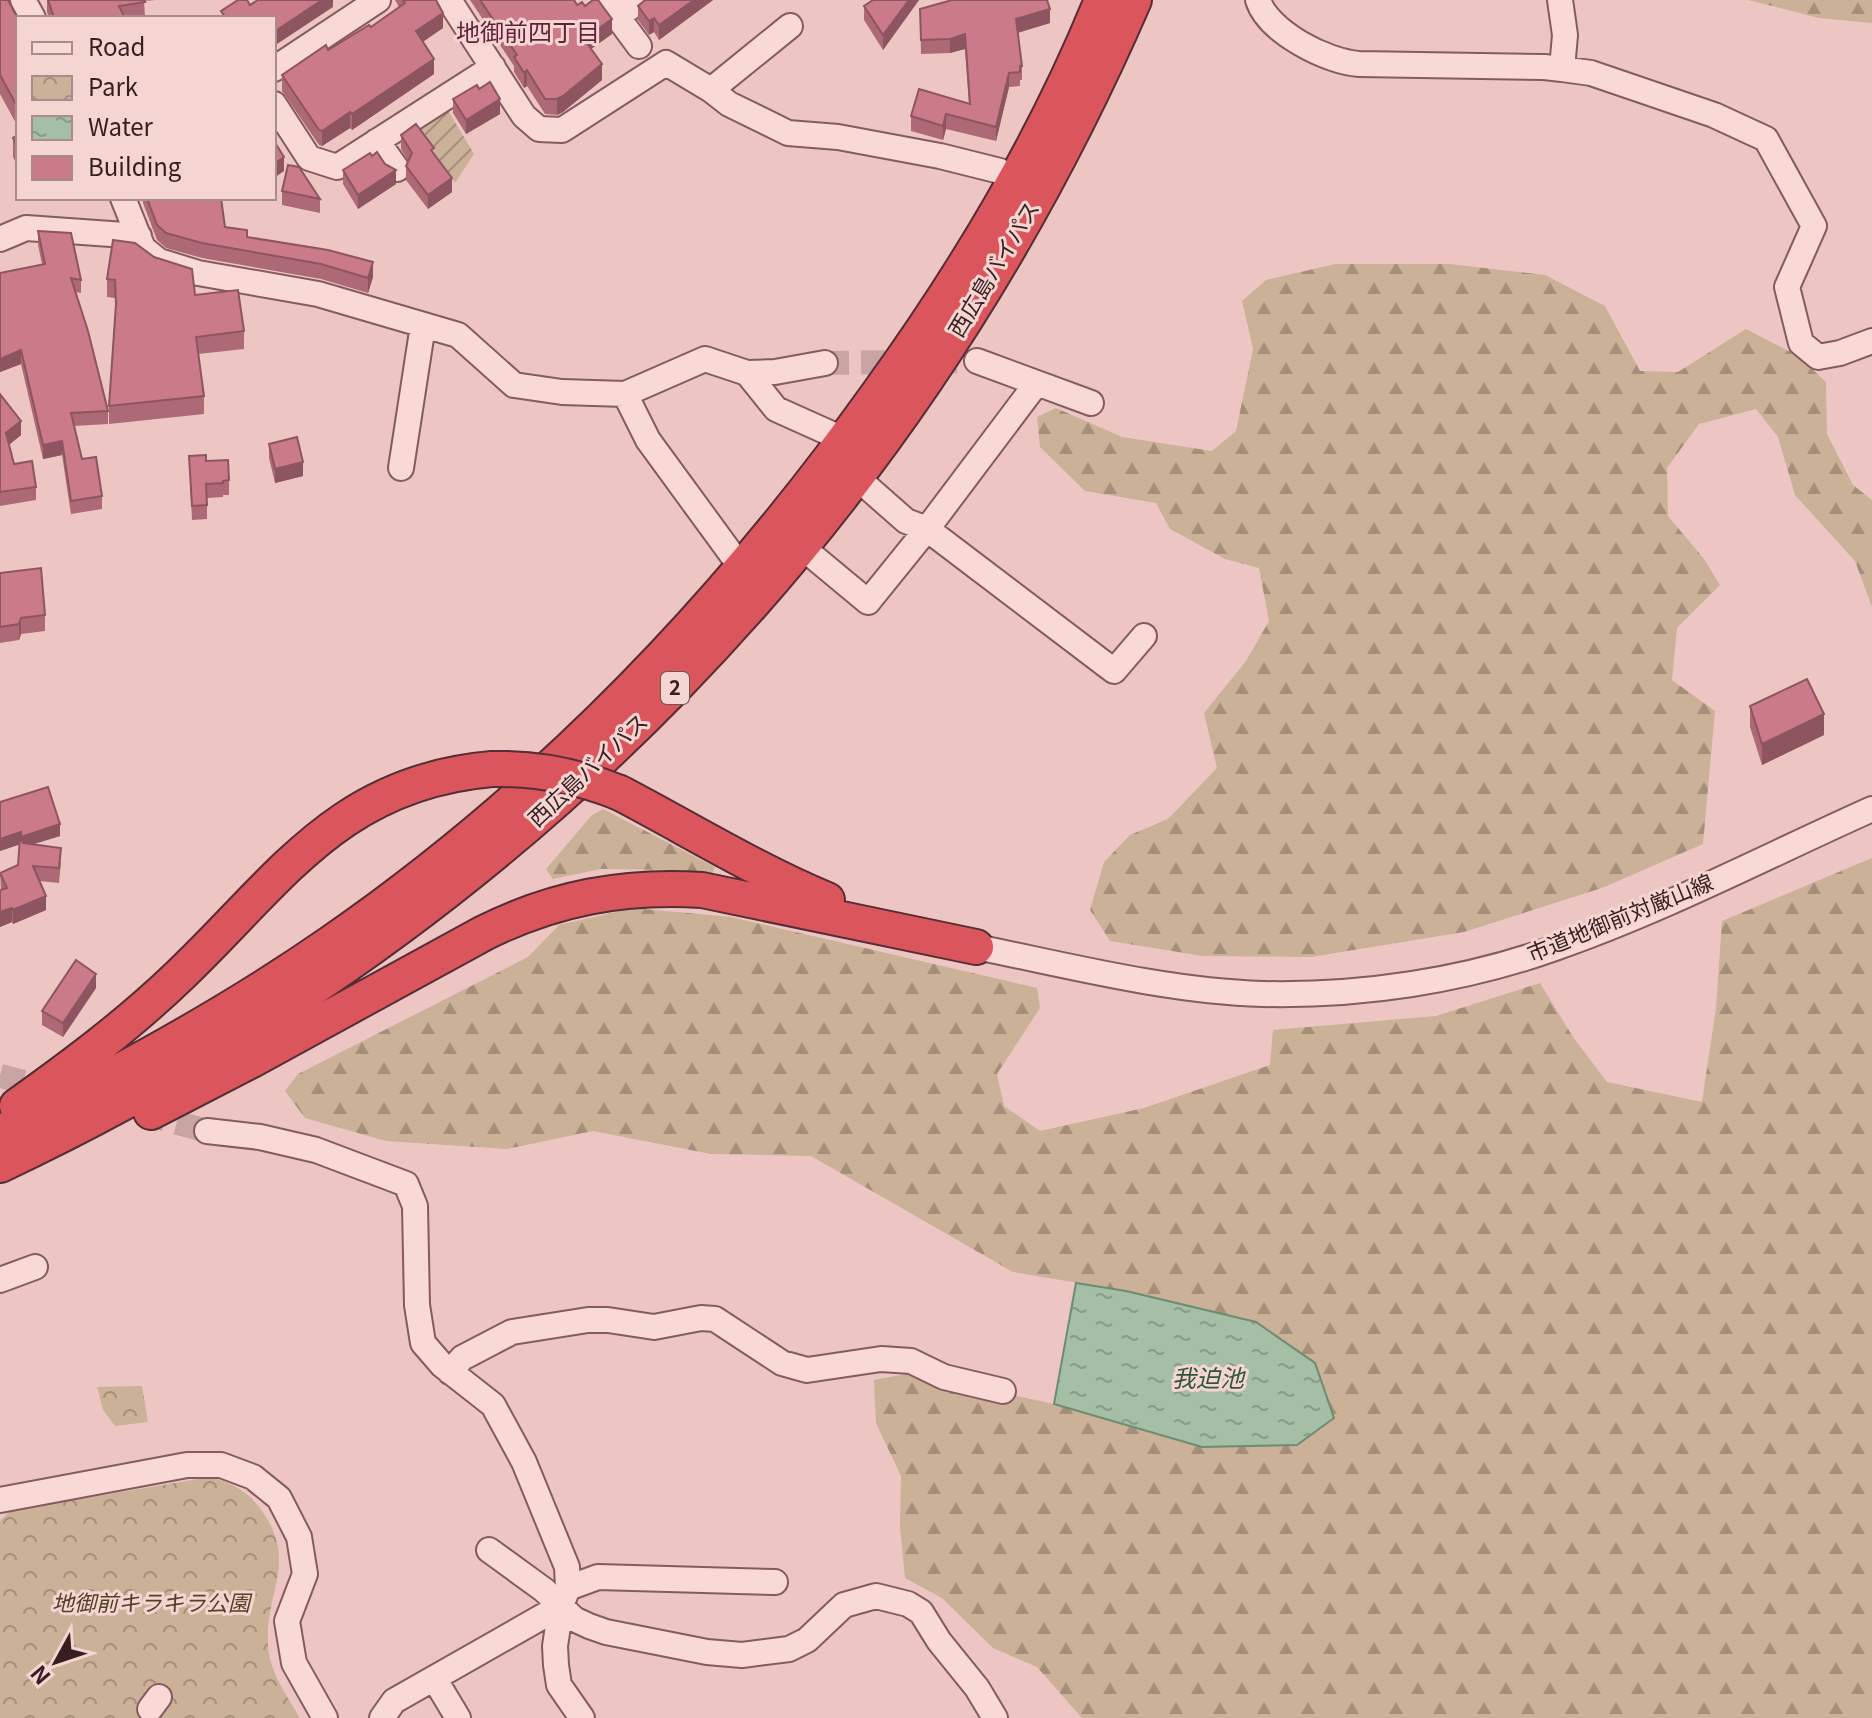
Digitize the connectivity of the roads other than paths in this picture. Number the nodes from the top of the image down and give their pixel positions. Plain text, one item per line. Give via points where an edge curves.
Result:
1 (378, 0) edge
2 (449, 0) edge
3 (640, 0) edge
4 (1102, 0) edge
5 (1134, 0) edge
6 (1258, 0) edge
7 (1560, 0) edge
8 (611, 9) edge
9 (790, 26) dead end
10 (639, 46) dead end
11 (493, 67) junction
12 (276, 68) edge
13 (1562, 69) junction
14 (711, 90) junction
15 (276, 107) edge
16 (377, 141) junction
17 (397, 169) edge
18 (1017, 179) junction
19 (124, 200) edge
20 (139, 236) junction
21 (0, 239) edge
22 (423, 325) junction
23 (1872, 341) edge
24 (977, 361) tunnel mouth
25 (825, 363) tunnel mouth
26 (747, 373) junction
27 (1036, 384) junction
28 (625, 394) junction
29 (1091, 403) dead end
30 (845, 440) junction
31 (401, 468) dead end
32 (856, 477) junction
33 (927, 529) junction
34 (815, 558) dead end
35 (746, 567) junction
36 (1144, 636) dead end
37 (1872, 809) edge
38 (976, 947) junction
39 (0, 1117) edge
40 (207, 1131) tunnel mouth
41 (0, 1133) edge
42 (0, 1165) edge
43 (0, 1176) edge
44 (35, 1267) dead end
45 (0, 1280) edge
46 (450, 1372) junction
47 (1003, 1391) dead end
48 (0, 1500) edge
49 (489, 1550) dead end
50 (767, 1576) dead end
51 (564, 1597) junction
52 (434, 1678) junction
53 (325, 1718) edge
54 (382, 1718) edge
55 (458, 1718) edge
56 (582, 1718) edge
57 (995, 1718) edge

1 - 12 street
2 - 11 street
3 - 8 street
4 - 18 highway, 西広島バイパス / 2
5 - 32 highway, 西広島バイパス / 2 via 1061,153 1004,256 934,369
6 - 13 street via 1265,14 1305,46 1344,63
7 - 13 street
8 - 10 street
9 - 14 street
11 - 14 street via 524,116 539,129 562,130 666,63
11 - 16 street
13 - 23 street via 1591,73 1714,115 1766,139 1814,226 1787,287 1801,343 1818,357
14 - 18 street via 788,133 940,156
15 - 16 street via 309,158 337,167
16 - 17 street
18 - 30 highway, 西広島バイパス / 2 via 952,287
19 - 20 street
20 - 21 street via 26,228
20 - 22 street via 143,248 159,261 318,294
22 - 28 street via 458,335 514,385
22 - 31 street
24 - 27 street
25 - 26 street
26 - 28 street via 705,359
26 - 30 street via 776,409
27 - 29 street
27 - 33 street
28 - 35 street via 648,440
30 - 35 highway, 西広島バイパス / 2
32 - 33 street via 906,521
32 - 42 highway, 西広島バイパス / 2 via 682,681 490,858 387,938 257,1026 145,1092
33 - 34 street via 868,602
33 - 36 street via 1114,671
35 - 41 highway, 西広島バイパス / 2 via 620,703 446,858 331,944 224,1012 129,1068
37 - 38 street, 市道地御前対厳山線 via 1602,931 1482,970 1410,985 1263,994 1190,988
38 - 39 highway, bridge via 873,917 786,883 595,783 544,771 492,769 440,776 390,792 324,833 141,1011
38 - 43 highway via 702,890 590,895 501,924 191,1093
40 - 46 street via 316,1150 406,1184 415,1206 423,1343
44 - 45 street
46 - 47 street via 462,1358 512,1332 588,1320 654,1327 701,1318 715,1319 782,1363 807,1370 881,1359 911,1361 944,1377
46 - 51 street via 493,1405 509,1431 567,1567
48 - 53 street via 187,1465 221,1465 253,1477 279,1498 299,1537 305,1574 287,1621 294,1663
49 - 51 street via 544,1590
50 - 51 street via 598,1577
51 - 52 street
51 - 56 street via 555,1646 559,1685
51 - 57 street via 574,1619 606,1632 742,1655 789,1649 807,1640 844,1605 876,1596 892,1599 921,1612
52 - 54 street via 394,1701
52 - 55 street

